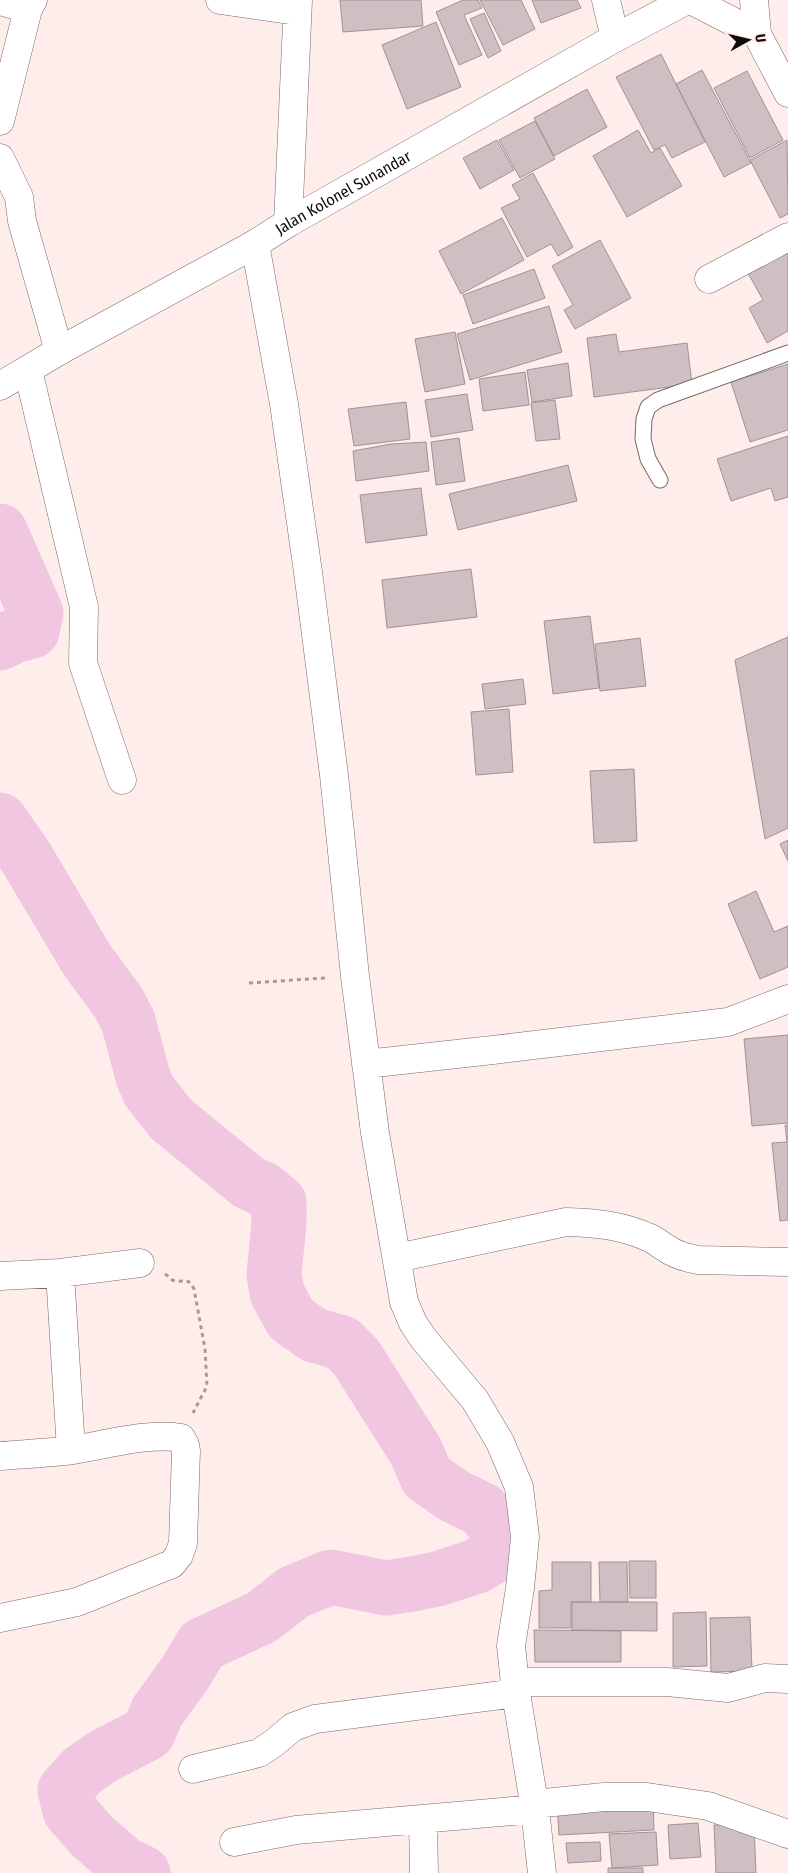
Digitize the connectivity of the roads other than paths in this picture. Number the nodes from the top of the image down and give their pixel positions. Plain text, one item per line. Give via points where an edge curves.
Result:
1 (220, 0) edge
2 (606, 0) edge
3 (686, 0) edge
4 (691, 0) edge
5 (754, 0) edge
6 (0, 1) edge
7 (30, 4) edge
8 (297, 6) edge
9 (757, 34) junction
10 (614, 38) junction
11 (788, 93) edge
12 (0, 121) edge
13 (0, 158) edge
14 (288, 223) junction
15 (788, 237) edge
16 (255, 244) junction
17 (709, 279) dead end
18 (59, 351) junction
19 (788, 353) edge
20 (28, 370) junction
21 (0, 386) edge
22 (660, 480) dead end
23 (122, 780) dead end
24 (788, 999) edge
25 (366, 1064) junction
26 (397, 1258) junction
27 (788, 1262) edge
28 (140, 1263) road end
29 (60, 1273) junction
30 (0, 1276) edge
31 (71, 1450) junction
32 (0, 1456) edge
33 (0, 1618) edge
34 (788, 1679) edge
35 (515, 1688) junction
36 (194, 1769) dead end
37 (535, 1807) junction
38 (423, 1820) junction
39 (788, 1834) edge
40 (234, 1842) dead end
41 (424, 1873) edge
42 (542, 1873) edge

1 - 8 street
2 - 10 street
3 - 10 street, Jalan Kolonel Sunandar
4 - 9 street
5 - 9 street
6 - 7 street
7 - 12 street
8 - 14 street
9 - 11 street
10 - 14 street, Jalan Kolonel Sunandar
13 - 18 street via 19,197 22,221
14 - 16 street, Jalan Kolonel Sunandar
15 - 17 street
16 - 18 street, Jalan Kolonel Sunandar
16 - 25 street via 284,404 308,572
18 - 20 street, Jalan Kolonel Sunandar
19 - 22 lane via 658,400 648,407 643,439 648,459
20 - 21 street, Jalan Kolonel Sunandar
20 - 23 street via 84,607 83,663
24 - 25 street via 728,1022
25 - 26 street
26 - 27 street via 566,1222 594,1222 620,1226 687,1258
26 - 35 street via 404,1302 413,1323 475,1400 500,1442 519,1487 526,1537 511,1646
28 - 29 street
29 - 30 street
29 - 31 street
31 - 32 street
31 - 33 street via 155,1437 181,1438 186,1451 183,1543 179,1555 172,1564 77,1602
34 - 35 street via 765,1678 728,1688 667,1682
35 - 36 street via 315,1720 293,1727 259,1753
35 - 37 street
37 - 38 street
37 - 39 street via 604,1797 647,1797 708,1806
37 - 42 street
38 - 40 street via 296,1830
38 - 41 street

